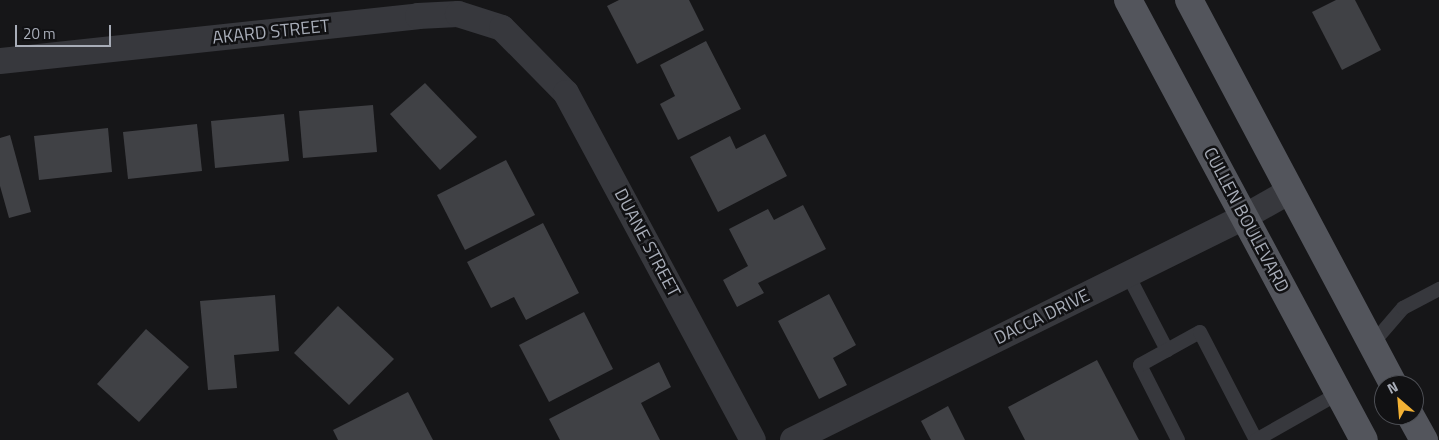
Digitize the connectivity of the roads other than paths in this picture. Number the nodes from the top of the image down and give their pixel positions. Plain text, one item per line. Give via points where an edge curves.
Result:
1 (1128, 0) edge
2 (1189, 0) edge
3 (531, 54) joint
4 (0, 61) edge
5 (1290, 191) junction
6 (1244, 217) junction
7 (1128, 275) junction
8 (1439, 289) edge
9 (1372, 344) junction
10 (1167, 350) junction
11 (1389, 375) edge
12 (1339, 393) junction
13 (1416, 425) edge
14 (753, 440) edge
15 (793, 440) edge
16 (1178, 440) edge
17 (1256, 440) edge
18 (1364, 440) edge
19 (1424, 440) edge

1 - 6 main road, CULLEN BOULEVARD
2 - 5 main road
3 - 4 street, AKARD STREET via 502,28 458,14
3 - 14 street, DUANE STREET via 566,93
5 - 6 street, DACCA DRIVE
5 - 9 main road
6 - 7 street, DACCA DRIVE
6 - 12 main road, CULLEN BOULEVARD
7 - 10 lane
7 - 15 street, DACCA DRIVE
8 - 9 lane via 1403,308
9 - 11 main road
10 - 16 lane via 1140,365
10 - 17 lane via 1200,332
12 - 17 lane
12 - 18 main road, CULLEN BOULEVARD
13 - 19 main road

